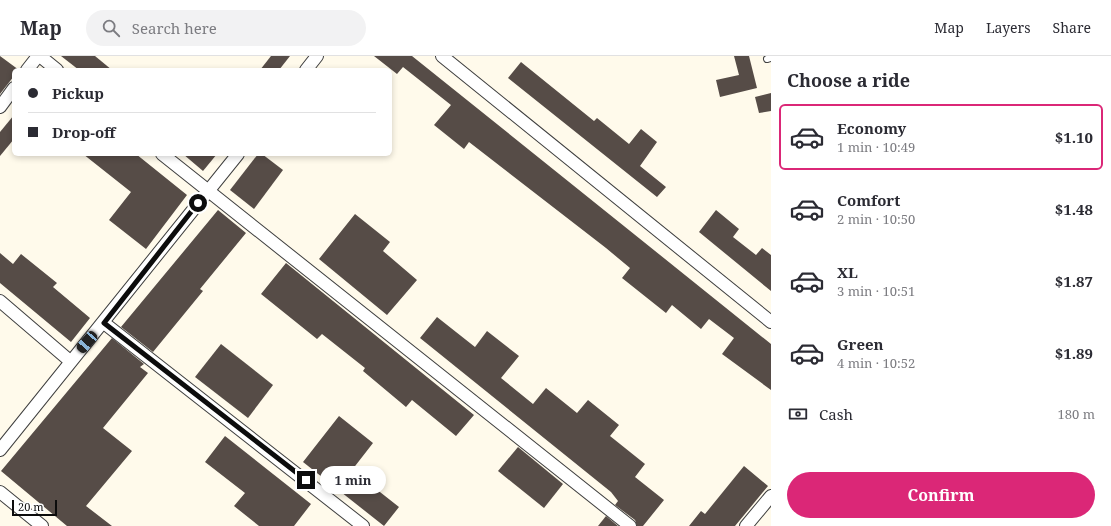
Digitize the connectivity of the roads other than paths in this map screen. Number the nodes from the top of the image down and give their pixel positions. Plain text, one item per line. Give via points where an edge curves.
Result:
1 (39, 56) edge
2 (317, 56) edge
3 (442, 56) edge
4 (30, 68) edge
5 (54, 68) edge
6 (308, 68) edge
7 (12, 91) edge
8 (0, 106) edge
9 (164, 156) edge
10 (236, 156) edge
11 (208, 191) junction
12 (0, 301) edge
13 (771, 322) edge
14 (104, 323) junction
15 (70, 361) junction
16 (0, 450) edge
17 (0, 492) edge
18 (771, 496) edge
19 (42, 526) edge
20 (363, 526) edge
21 (630, 526) edge
22 (746, 526) edge

1 - 4 street
1 - 5 street
2 - 6 street
3 - 13 street
7 - 8 street
9 - 11 street
10 - 11 street
11 - 14 street
11 - 21 street
12 - 15 street
14 - 15 street
14 - 20 street
15 - 16 street
17 - 19 street
18 - 22 street

